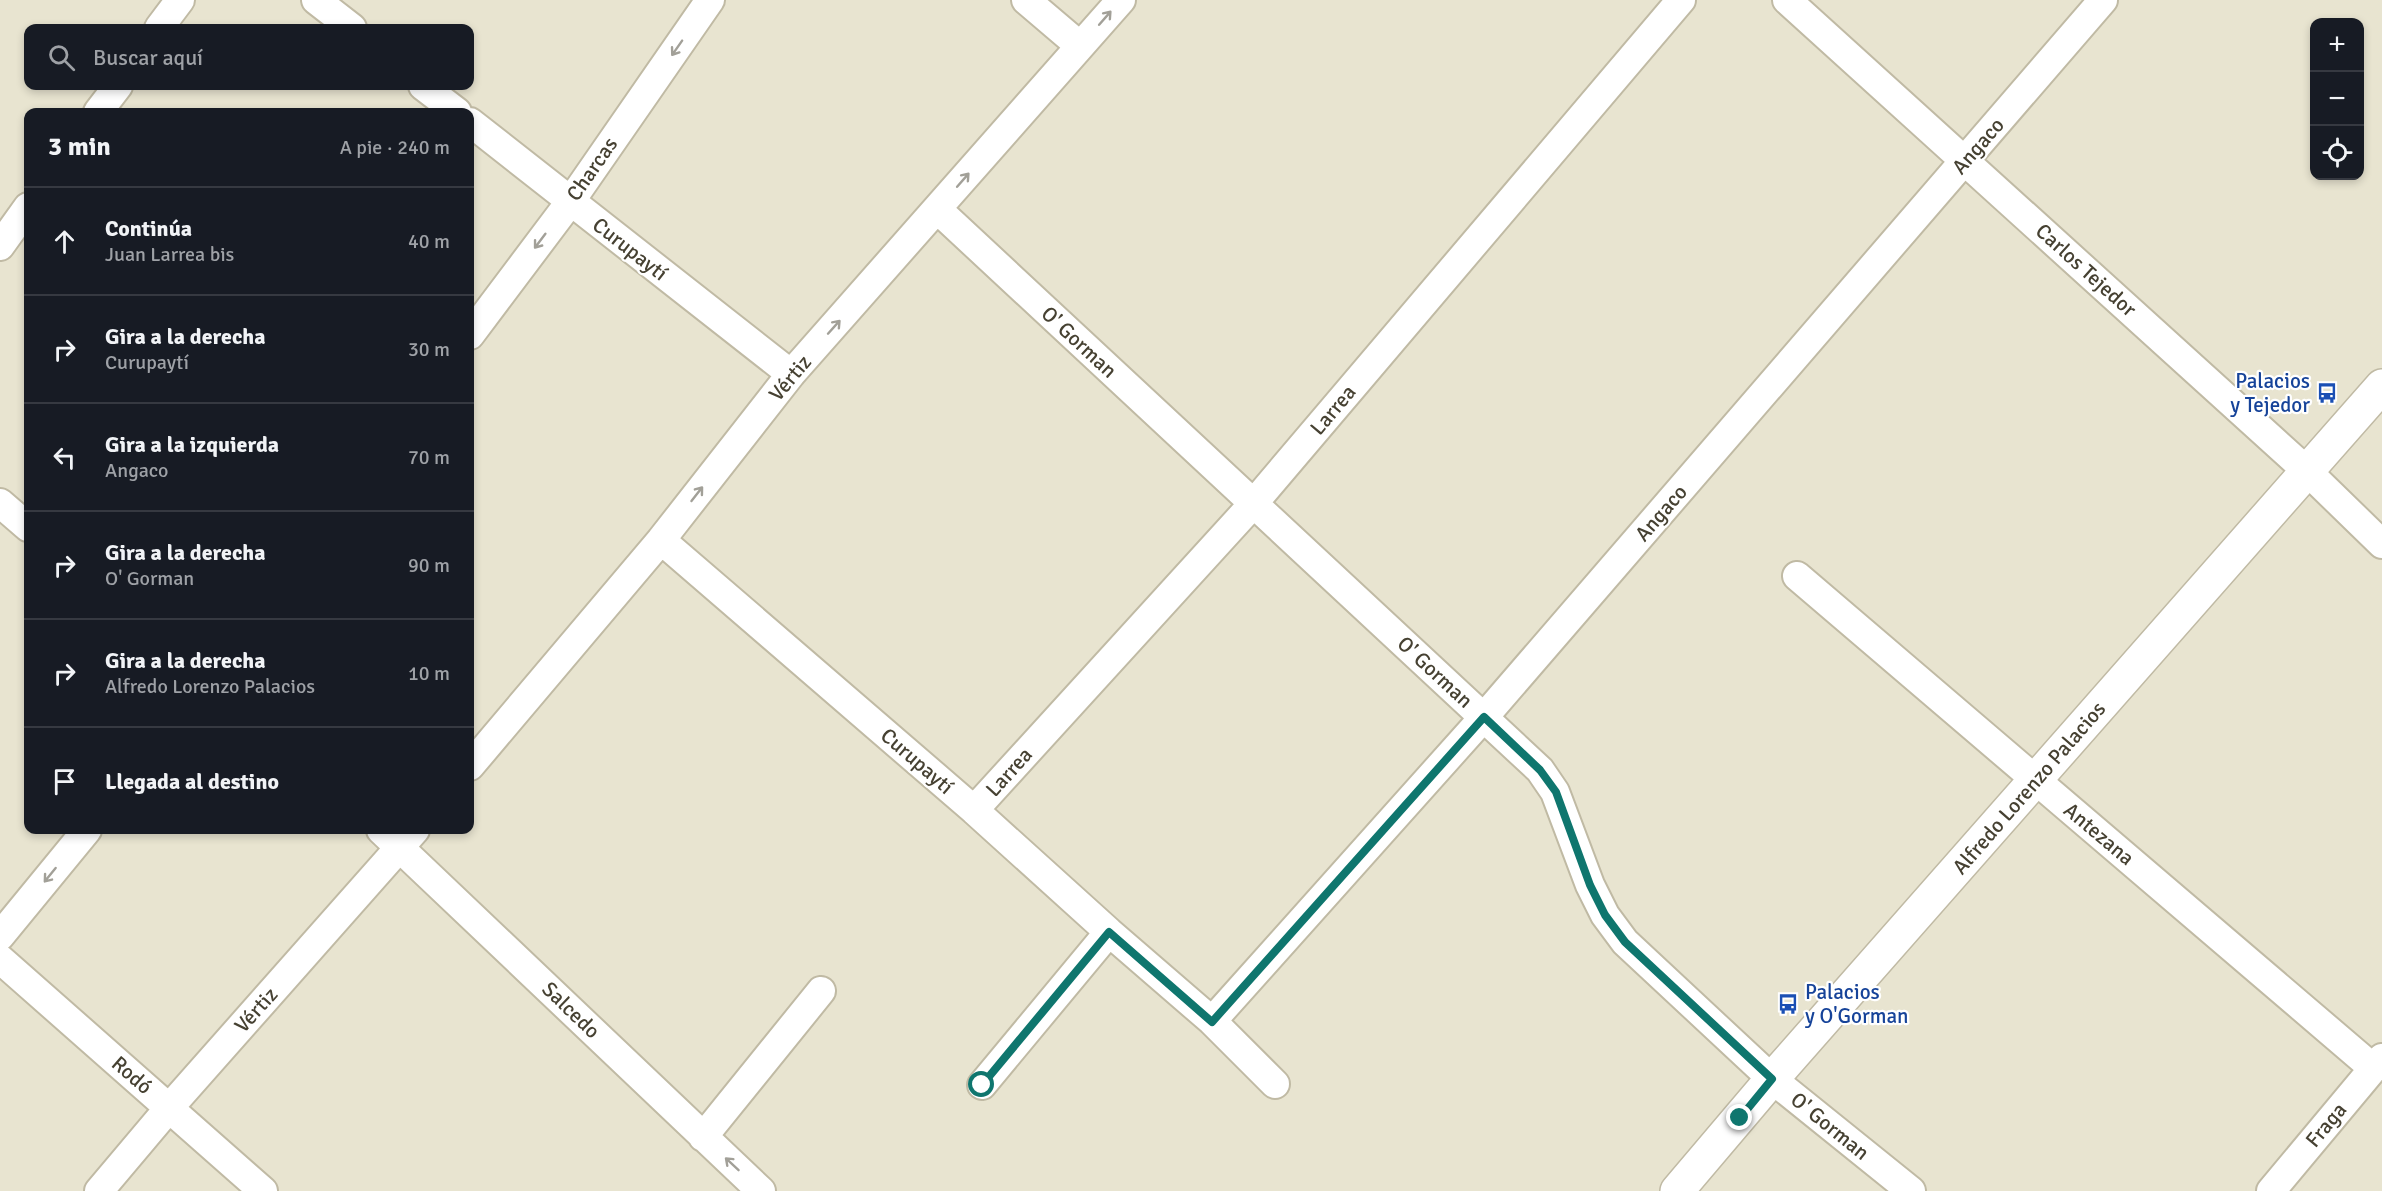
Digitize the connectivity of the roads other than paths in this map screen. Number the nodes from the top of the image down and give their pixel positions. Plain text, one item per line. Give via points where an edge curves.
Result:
1 (180, 0) edge
2 (316, 0) edge
3 (710, 0) edge
4 (1026, 0) edge
5 (1121, 0) edge
6 (1681, 0) edge
7 (1787, 0) edge
8 (2103, 0) edge
9 (162, 24) edge
10 (347, 24) edge
11 (1080, 46) junction
12 (115, 90) edge
13 (428, 90) edge
14 (101, 108) edge
15 (452, 108) edge
16 (474, 125) edge
17 (1965, 161) junction
18 (570, 202) junction
19 (937, 209) junction
20 (24, 213) edge
21 (0, 246) edge
22 (474, 330) edge
23 (791, 374) junction
24 (2382, 386) edge
25 (2308, 472) junction
26 (0, 502) edge
27 (1252, 504) junction
28 (24, 523) edge
29 (661, 540) junction
30 (2382, 544) edge
31 (1797, 576) dead end
32 (1484, 717) junction
33 (474, 761) edge
34 (2035, 780) junction
35 (974, 810) junction
36 (84, 834) edge
37 (399, 835) edge
38 (1109, 932) junction
39 (0, 936) edge
40 (0, 959) edge
41 (821, 991) dead end
42 (1212, 1022) junction
43 (2378, 1063) edge
44 (1772, 1079) junction
45 (1275, 1084) dead end
46 (982, 1085) dead end
47 (169, 1108) junction
48 (703, 1137) junction
49 (99, 1191) edge
50 (263, 1191) edge
51 (761, 1191) edge
52 (1677, 1191) edge
53 (1911, 1191) edge
54 (2271, 1191) edge

1 - 9 street
2 - 10 street
3 -> 18 street, Charcas
4 - 11 street
11 -> 5 street, Vértiz
6 - 27 street, Larrea
7 - 17 street, Carlos Tejedor
8 - 17 street, Angaco
19 -> 11 street, Vértiz
12 - 14 street
13 - 15 street
16 - 18 street, Curupaytí
17 - 25 street, Carlos Tejedor
17 - 32 street, Angaco
18 -> 22 street, Charcas
18 - 23 street, Curupaytí
23 -> 19 street, Vértiz
19 - 27 street, O' Gorman
20 - 21 street
29 -> 23 street, Vértiz
24 - 25 street, Alfredo Lorenzo Palacios
25 - 30 street, Carlos Tejedor
25 - 34 street, Alfredo Lorenzo Palacios
26 - 28 street
27 - 32 street, O' Gorman
27 - 35 street, Larrea
29 - 33 street, Vértiz
29 - 35 street, Curupaytí
31 - 34 street, Antezana
32 - 42 street, Angaco
32 - 44 street, O' Gorman via 1540,770 1556,792 1590,885 1625,942
34 - 43 street, Antezana
34 - 44 street, Alfredo Lorenzo Palacios
35 - 38 street, Curupaytí
36 -> 39 street
37 - 47 street, Vértiz
37 - 48 street, Salcedo
38 - 42 street, Curupaytí
38 - 46 street
40 - 47 street, Rodó
41 - 48 street
42 - 45 street, Curupaytí
43 - 54 street, Fraga
44 - 52 street, Alfredo Lorenzo Palacios
44 - 53 street, O' Gorman
47 - 49 street, Vértiz
47 - 50 street, Rodó
51 -> 48 street, Salcedo

